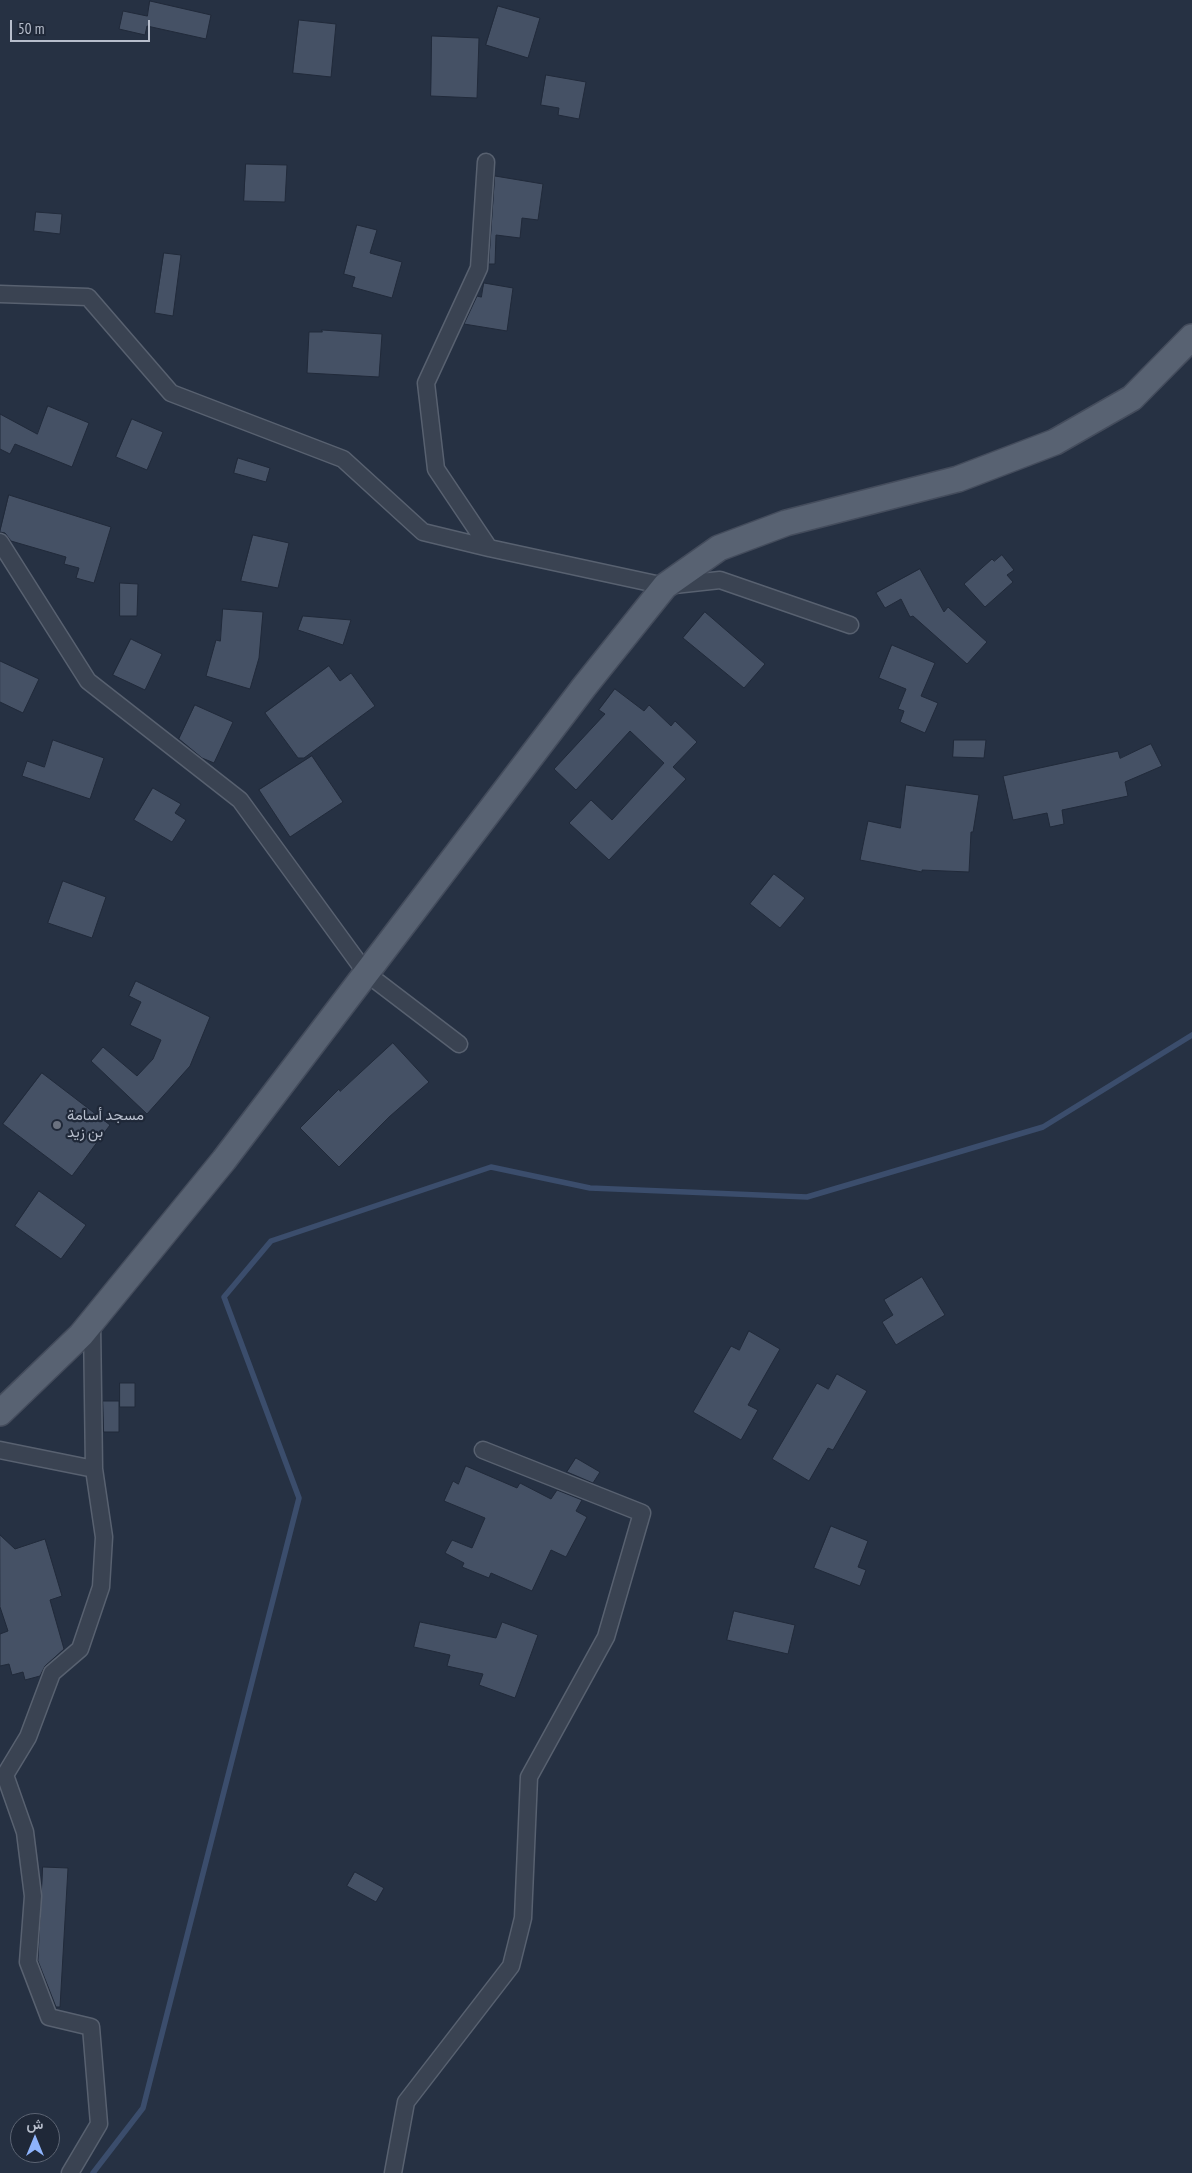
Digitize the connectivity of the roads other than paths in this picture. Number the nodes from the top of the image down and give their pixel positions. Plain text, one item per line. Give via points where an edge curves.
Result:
1 (486, 162) dead end
2 (0, 294) edge
3 (1192, 337) edge
4 (0, 542) edge
5 (489, 548) junction
6 (665, 586) junction
7 (850, 625) dead end
8 (366, 973) junction
9 (459, 1044) dead end
10 (92, 1322) junction
11 (0, 1413) edge
12 (0, 1450) edge
13 (483, 1450) dead end
14 (94, 1470) junction
15 (70, 2173) edge
16 (393, 2173) edge

1 - 5 street via 479,268 426,383 436,469
2 - 5 street via 88,297 171,393 343,459 423,532
3 - 6 main road via 1132,398 1055,442 958,479 786,524 719,548
4 - 8 street via 88,681 240,800
5 - 6 street
6 - 7 street via 720,580
6 - 8 main road
8 - 9 street
8 - 10 main road via 224,1160
10 - 11 main road
10 - 14 street
12 - 14 street
13 - 16 street via 642,1512 606,1637 529,1777 523,1918 511,1966 406,2102
14 - 15 street via 104,1538 101,1587 80,1649 52,1673 28,1737 5,1775 25,1832 33,1896 28,1962 49,2017 91,2027 99,2124

